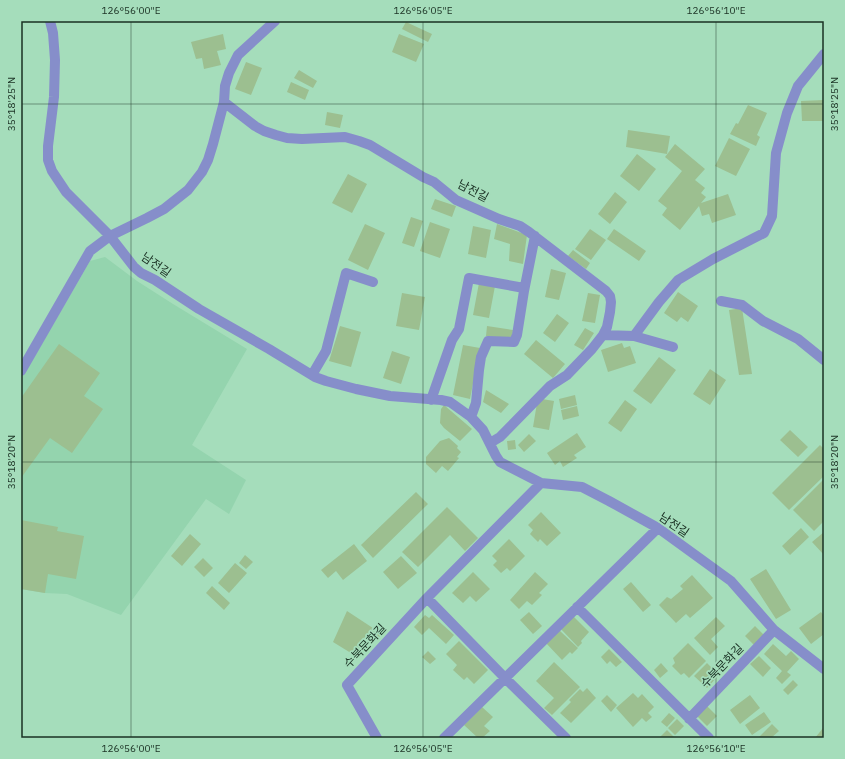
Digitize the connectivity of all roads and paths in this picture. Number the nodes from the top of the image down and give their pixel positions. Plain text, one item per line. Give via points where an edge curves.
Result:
1 (50, 21) edge
2 (275, 21) edge
3 (824, 54) edge
4 (224, 102) junction
5 (110, 236) junction
6 (535, 236) junction
7 (373, 282) dead end
8 (524, 288) junction
9 (721, 301) dead end
10 (603, 335) junction
11 (634, 336) junction
12 (673, 347) dead end
13 (824, 360) edge
14 (21, 371) edge
15 (312, 375) junction
16 (431, 400) junction
17 (471, 417) junction
18 (490, 443) junction
19 (540, 483) junction
20 (658, 528) junction
21 (427, 598) junction
22 (577, 607) junction
23 (774, 630) junction
24 (824, 669) edge
25 (505, 678) junction
26 (689, 719) junction
27 (377, 738) edge
28 (444, 738) edge
29 (566, 738) edge
30 (709, 738) edge

1 - 5 street, 남전길 via 55,80 48,160 66,192
2 - 4 street via 238,55 228,74
3 - 11 street via 798,86 787,113 776,153 772,216 764,233 712,259 678,280
4 - 5 street via 208,160 192,184 164,209
4 - 6 street, 남전길 via 255,126 276,135 302,139 345,137 365,143 434,182 456,200 520,226
5 - 14 street via 90,251
5 - 15 street, 남전길 via 141,273
6 - 8 street
6 - 10 street, 남전길 via 606,290 611,302
7 - 15 street via 346,272 326,351
8 - 16 street via 469,278 458,329
8 - 17 street via 514,342 488,341 478,370 476,403
9 - 13 street via 742,305 762,321 798,339
10 - 11 street
10 - 18 street, 남전길 via 567,375 550,386 500,437
11 - 12 street
15 - 16 street, 남전길 via 383,395
16 - 17 street, 남전길 via 450,402
17 - 18 street, 남전길 via 483,430
18 - 19 street, 남전길 via 500,462
19 - 20 street, 남전길 via 582,487
19 - 21 street, 수북문화길
20 - 22 street
20 - 23 street, 남전길 via 731,581
21 - 25 street
21 - 27 street, 수북문화길 via 347,685
22 - 25 street
22 - 26 street
23 - 24 street, 남전길
23 - 26 street, 수북문화길
25 - 28 street
25 - 29 street
26 - 30 street

